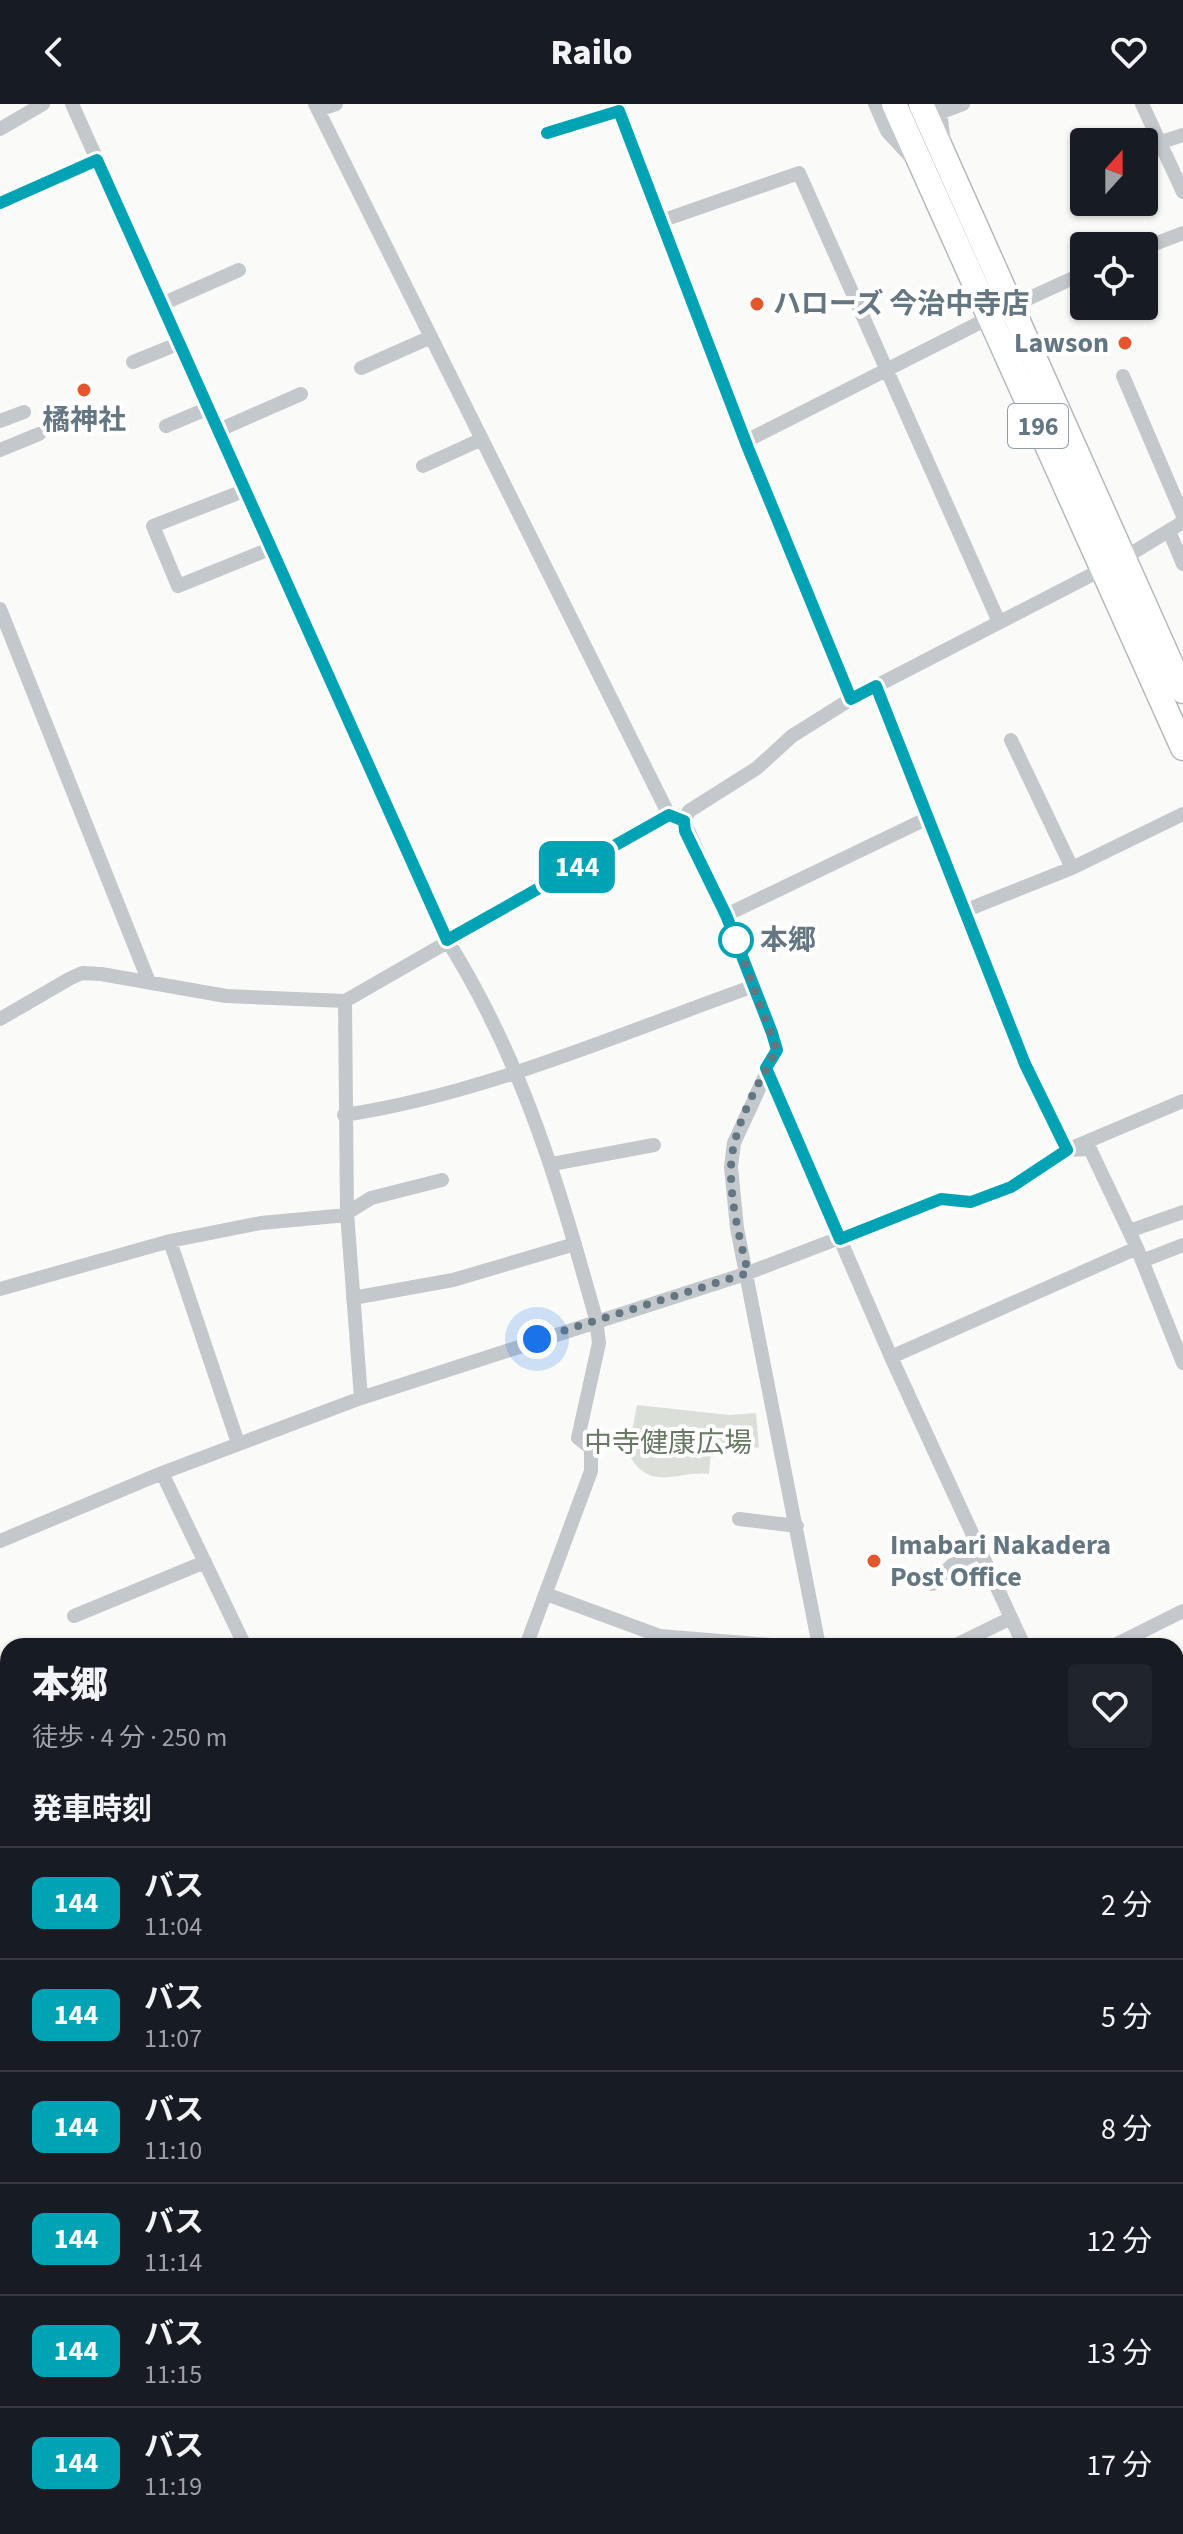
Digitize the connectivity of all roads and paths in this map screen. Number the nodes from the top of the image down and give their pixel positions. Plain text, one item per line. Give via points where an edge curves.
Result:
1 (43, 104) edge
2 (72, 104) edge
3 (336, 104) edge
4 (875, 104) edge
5 (894, 104) edge
6 (963, 104) edge
7 (1142, 104) edge
8 (317, 107) edge
9 (934, 107) edge
10 (618, 108) edge
11 (1152, 128) edge
12 (0, 129) edge
13 (547, 133) dead end
14 (1183, 135) edge
15 (1158, 143) joint
16 (97, 160) junction
17 (934, 163) junction
18 (1183, 192) edge
19 (0, 203) edge
20 (661, 221) junction
21 (1183, 233) edge
22 (1158, 243) edge
23 (239, 270) dead end
24 (1070, 279) edge
25 (162, 304) junction
26 (999, 312) junction
27 (431, 337) junction
28 (180, 343) junction
29 (133, 362) dead end
30 (361, 368) dead end
31 (887, 370) junction
32 (1123, 376) dead end
33 (301, 394) dead end
34 (209, 408) junction
35 (24, 412) dead end
36 (0, 421) edge
37 (166, 426) dead end
38 (219, 430) junction
39 (39, 434) dead end
40 (482, 439) junction
41 (746, 441) junction
42 (0, 450) edge
43 (423, 466) dead end
44 (246, 490) junction
45 (1183, 519) edge
46 (1169, 531) junction
47 (272, 548) junction
48 (1113, 563) junction
49 (1183, 564) edge
50 (0, 609) edge
51 (999, 622) junction
52 (876, 686) junction
53 (1183, 691) edge
54 (851, 699) junction
55 (1011, 740) dead end
56 (1183, 748) edge
57 (1183, 814) edge
58 (677, 818) junction
59 (928, 818) junction
60 (1072, 868) junction
61 (964, 911) junction
62 (726, 915) junction
63 (447, 940) junction
64 (149, 982) junction
65 (754, 986) junction
66 (345, 1001) junction
67 (0, 1019) edge
68 (766, 1068) junction
69 (516, 1071) junction
70 (1183, 1101) edge
71 (344, 1115) junction
72 (654, 1145) dead end
73 (1067, 1150) junction
74 (552, 1164) junction
75 (442, 1180) dead end
76 (1183, 1212) edge
77 (347, 1214) junction
78 (1129, 1231) junction
79 (840, 1239) junction
80 (170, 1241) junction
81 (575, 1244) junction
82 (1183, 1245) edge
83 (1140, 1254) junction
84 (748, 1273) junction
85 (0, 1289) edge
86 (353, 1298) junction
87 (596, 1319) junction
88 (891, 1357) junction
89 (1183, 1363) edge
90 (361, 1398) junction
91 (238, 1443) junction
92 (162, 1473) junction
93 (739, 1519) dead end
94 (797, 1526) junction
95 (0, 1541) edge
96 (980, 1552) junction
97 (205, 1562) junction
98 (932, 1584) dead end
99 (546, 1594) junction
100 (1183, 1611) edge
101 (74, 1616) dead end
102 (1011, 1618) junction
103 (241, 1638) edge
104 (529, 1638) edge
105 (685, 1638) edge
106 (818, 1638) edge
107 (970, 1638) edge
108 (1020, 1638) edge
109 (1129, 1638) edge

1 - 12 street
2 - 16 street
3 - 8 street
4 - 17 street via 887,131
5 - 17 highway, 196
6 - 9 street
7 - 11 street
8 - 27 street
9 - 17 highway, 196
10 - 13 street
10 - 20 street
14 - 15 street
15 - 18 street
16 - 19 street
16 - 25 street
17 - 26 highway, 196
20 - 31 street via 799,173
20 - 41 street
21 - 22 street
23 - 25 street
24 - 26 street
25 - 28 street
26 - 31 street
26 - 48 highway, 196
27 - 30 street
27 - 40 street
28 - 29 street
28 - 34 street
31 - 41 street
31 - 51 street
32 - 45 street
33 - 38 street
34 - 37 street
34 - 38 street
35 - 36 street
38 - 44 street
39 - 42 street
40 - 43 street
40 - 58 street
41 - 54 street
44 - 47 street
44 - 47 street via 153,526 178,586
45 - 46 street
46 - 48 street
46 - 49 street
47 - 63 street
48 - 51 street
48 - 53 highway, 196
48 - 56 highway, 196
50 - 64 street
51 - 52 street
52 - 54 street
52 - 59 street
54 - 58 street
55 - 60 street
57 - 60 street
58 - 62 street
58 - 63 street
59 - 61 street
59 - 62 street
60 - 61 street
61 - 73 street via 1025,1064
62 - 65 street
63 - 66 street
63 - 69 street via 480,993
64 - 66 street via 226,996
64 - 67 street via 82,973
65 - 68 street via 777,1050
65 - 69 street
66 - 71 street
68 - 79 street
68 - 84 street via 734,1143 731,1167
69 - 71 street via 395,1107
69 - 74 street
70 - 73 street
71 - 77 street
72 - 74 street
73 - 78 street via 1090,1149
73 - 79 street via 998,1192 971,1202 941,1199
74 - 81 street
75 - 77 street via 371,1198
76 - 78 street
77 - 80 street via 261,1223
77 - 86 street
78 - 83 street
79 - 84 street
79 - 88 street
80 - 85 street
80 - 91 street
81 - 86 street via 453,1280
81 - 87 street
82 - 83 street
83 - 88 street
83 - 89 street
84 - 87 street
84 - 94 street
86 - 90 street
87 - 90 street
87 - 99 street via 599,1343 578,1438 591,1448 591,1471
88 - 96 street
90 - 91 street
91 - 92 street
92 - 95 street
92 - 97 street
93 - 94 street
94 - 106 street
96 - 98 street via 952,1565
96 - 102 street
97 - 101 street
97 - 103 street
99 - 104 street
99 - 105 street via 660,1636
100 - 109 street
102 - 107 street
102 - 108 street

